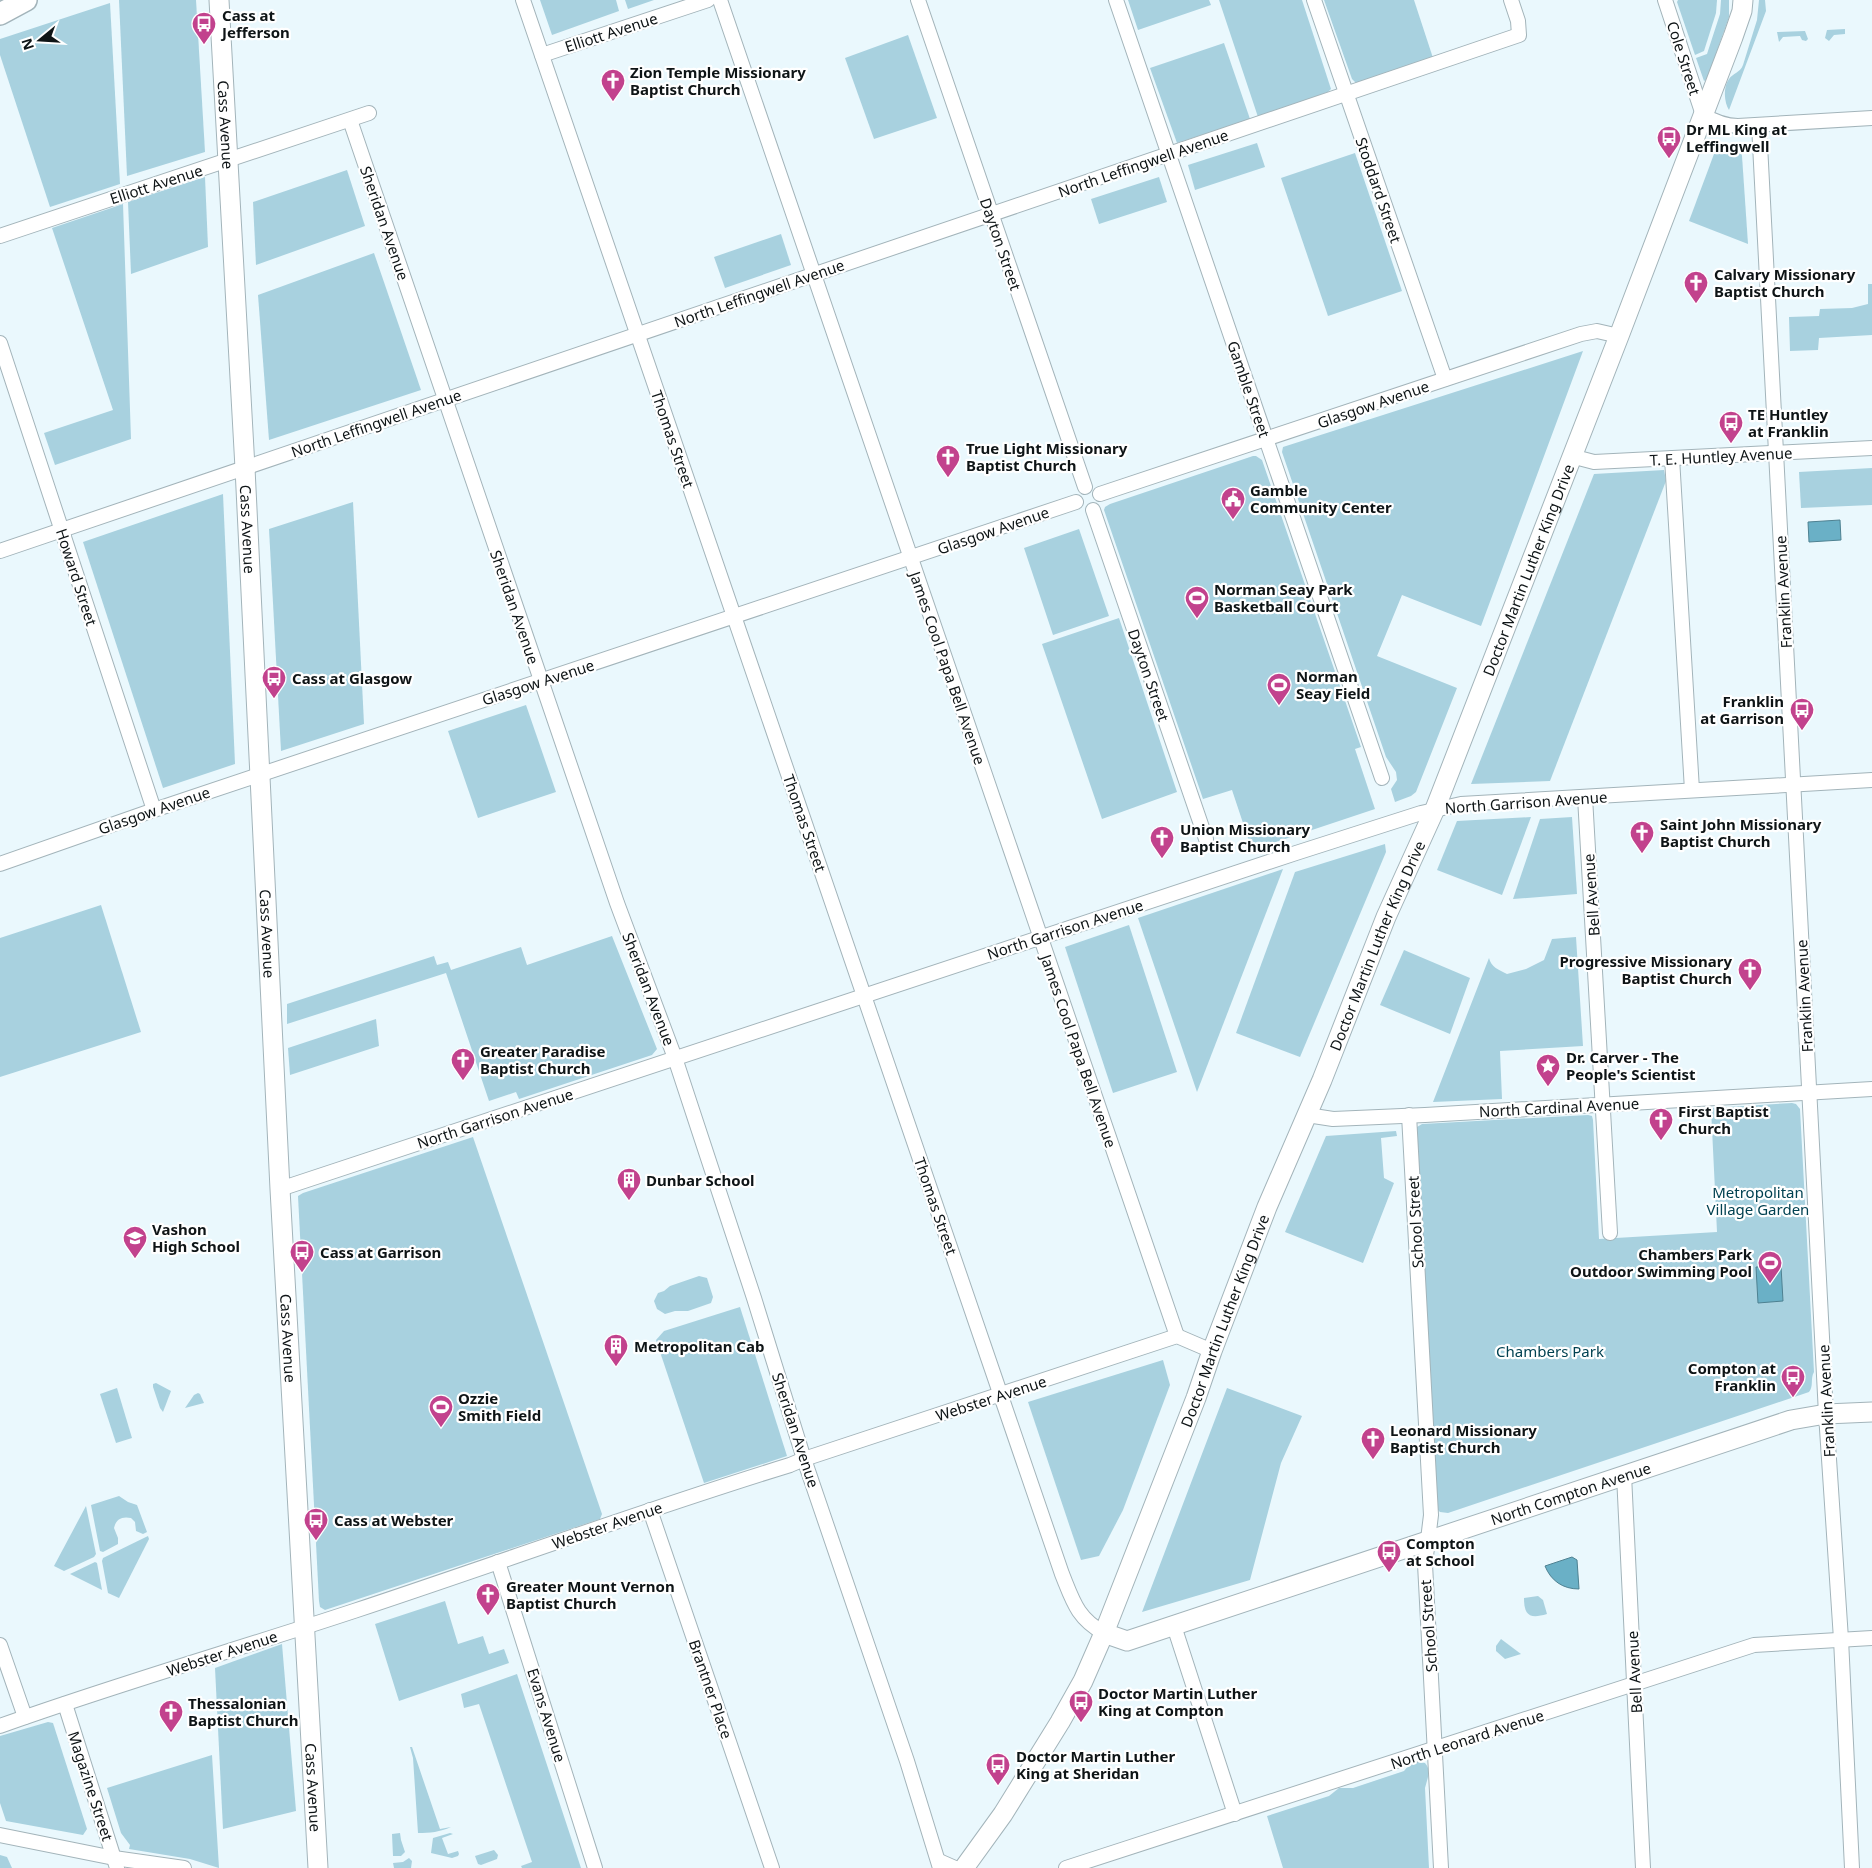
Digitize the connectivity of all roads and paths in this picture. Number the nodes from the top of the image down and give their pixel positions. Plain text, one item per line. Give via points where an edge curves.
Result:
1 (12, 0) edge
2 (26, 0) edge
3 (219, 0) edge
4 (523, 0) edge
5 (708, 0) edge
6 (720, 0) edge
7 (918, 0) edge
8 (1116, 0) edge
9 (1314, 0) edge
10 (1511, 0) edge
11 (1665, 0) edge
12 (1743, 0) edge
13 (0, 2) edge
14 (0, 14) edge
15 (542, 55) junction
16 (1346, 94) junction
17 (369, 113) dead end
18 (1703, 115) junction
19 (1872, 118) edge
20 (350, 120) junction
21 (1759, 125) junction
22 (1168, 154) junction
23 (227, 160) junction
24 (991, 214) junction
25 (0, 236) edge
26 (814, 274) junction
27 (637, 334) junction
28 (1619, 336) junction
29 (0, 343) edge
30 (1445, 379) junction
31 (445, 400) junction
32 (1266, 439) junction
33 (1872, 448) edge
34 (1777, 453) junction
35 (1571, 456) junction
36 (1672, 458) junction
37 (245, 468) junction
38 (1085, 487) junction
39 (1100, 494) junction
40 (1076, 502) junction
41 (1093, 510) junction
42 (62, 530) junction
43 (0, 551) edge
44 (910, 558) junction
45 (734, 617) junction
46 (540, 681) junction
47 (260, 774) junction
48 (1382, 778) dead end
49 (1872, 780) edge
50 (1792, 785) junction
51 (1692, 790) junction
52 (1585, 797) junction
53 (154, 810) junction
54 (1435, 810) junction
55 (1206, 839) dead end
56 (0, 864) edge
57 (1040, 937) junction
58 (864, 996) junction
59 (675, 1058) junction
60 (1872, 1089) edge
61 (1809, 1093) junction
62 (1604, 1104) junction
63 (1307, 1115) junction
64 (1409, 1115) junction
65 (280, 1189) junction
66 (1610, 1233) dead end
67 (1177, 1336) junction
68 (1212, 1351) junction
69 (1001, 1394) junction
70 (1872, 1412) edge
71 (1826, 1414) junction
72 (804, 1459) junction
73 (1624, 1475) junction
74 (650, 1510) junction
75 (1427, 1542) junction
76 (498, 1562) junction
77 (1174, 1626) junction
78 (304, 1627) junction
79 (1104, 1634) junction
80 (1872, 1638) edge
81 (1842, 1639) junction
82 (0, 1645) edge
83 (1635, 1683) junction
84 (65, 1704) junction
85 (25, 1717) junction
86 (0, 1726) edge
87 (1436, 1750) junction
88 (1235, 1814) junction
89 (0, 1835) edge
90 (116, 1863) edge
91 (939, 1865) edge
92 (184, 1868) edge
93 (318, 1868) edge
94 (596, 1868) edge
95 (772, 1868) edge
96 (955, 1868) edge
97 (964, 1868) edge
98 (1066, 1868) edge
99 (1441, 1868) edge
100 (1643, 1868) edge
101 (1852, 1868) edge

1 - 13 main road
2 - 14 main road
3 - 23 main road, Cass Avenue
4 - 15 street, Thomas Street
5 - 15 street, Elliott Avenue
6 - 26 street, James Cool Papa Bell Avenue
7 - 24 street, Dayton Street
8 - 22 street, Gamble Street
9 - 16 street, Stoddard Street
10 - 16 street, North Leffingwell Avenue via 1519,35
11 - 18 street, Cole Street
12 - 18 main road, Doctor Martin Luther King Drive via 1733,37
15 - 27 street, Thomas Street
16 - 22 street, North Leffingwell Avenue
16 - 30 street, Stoddard Street
17 - 20 street, Elliott Avenue
18 - 21 street via 1724,125
18 - 28 main road, Doctor Martin Luther King Drive
19 - 21 street
20 - 23 street, Elliott Avenue
20 - 31 street, Sheridan Avenue
21 - 34 street, Franklin Avenue
22 - 24 street, North Leffingwell Avenue
22 - 32 street, Gamble Street
23 - 25 street, Elliott Avenue
23 - 37 main road, Cass Avenue
24 - 26 street, North Leffingwell Avenue
24 - 38 street, Dayton Street
26 - 27 street, North Leffingwell Avenue
26 - 44 street, James Cool Papa Bell Avenue
27 - 31 street, North Leffingwell Avenue
27 - 45 street, Thomas Street
28 - 30 street, Glasgow Avenue via 1604,331 1588,332
28 - 35 main road, Doctor Martin Luther King Drive
29 - 42 street, Howard Street
30 - 32 street, Glasgow Avenue
31 - 37 street, North Leffingwell Avenue
31 - 46 street, Sheridan Avenue
32 - 39 street, Glasgow Avenue
32 - 48 street, Gamble Street
33 - 34 street, T. E. Huntley Avenue
34 - 36 street, T. E. Huntley Avenue
34 - 50 street, Franklin Avenue
35 - 36 street, T. E. Huntley Avenue via 1594,462
35 - 54 main road, Doctor Martin Luther King Drive
36 - 51 street
37 - 42 street, North Leffingwell Avenue
37 - 47 main road, Cass Avenue
38 - 39 street
38 - 40 street via 1077,495
39 - 41 street via 1100,502
40 - 41 street via 1085,511
40 - 44 street, Glasgow Avenue
41 - 55 street, Dayton Street
42 - 43 street, North Leffingwell Avenue
42 - 53 street, Howard Street
44 - 45 street, Glasgow Avenue
44 - 57 street, James Cool Papa Bell Avenue
45 - 46 street, Glasgow Avenue
45 - 58 street, Thomas Street
46 - 47 street, Glasgow Avenue
46 - 59 street, Sheridan Avenue
47 - 53 street, Glasgow Avenue
47 - 65 main road, Cass Avenue
49 - 50 street, North Garrison Avenue
50 - 51 street, North Garrison Avenue
50 - 61 street, Franklin Avenue
51 - 52 street, North Garrison Avenue
52 - 54 street, North Garrison Avenue via 1461,804
52 - 62 street, Bell Avenue
53 - 56 street, Glasgow Avenue
54 - 57 street, North Garrison Avenue
54 - 63 main road, Doctor Martin Luther King Drive via 1386,917
57 - 58 street, North Garrison Avenue
57 - 67 street, James Cool Papa Bell Avenue
58 - 59 street, North Garrison Avenue
58 - 69 street, Thomas Street
59 - 65 street, North Garrison Avenue
59 - 72 street, Sheridan Avenue
60 - 61 street, North Cardinal Avenue
61 - 62 street, North Cardinal Avenue
61 - 71 street, Franklin Avenue
62 - 64 street, North Cardinal Avenue
62 - 66 street, Bell Avenue
63 - 64 street, North Cardinal Avenue via 1333,1119
63 - 68 main road, Doctor Martin Luther King Drive via 1267,1206
64 - 75 street, School Street via 1430,1515
65 - 78 main road, Cass Avenue
67 - 68 street
67 - 69 street, Webster Avenue
68 - 79 main road, Doctor Martin Luther King Drive
69 - 72 street, Webster Avenue
69 - 79 street, Thomas Street via 1071,1596 1087,1622
70 - 71 main road, North Compton Avenue
71 - 73 main road, North Compton Avenue via 1791,1420
71 - 81 street, Franklin Avenue
72 - 74 street, Webster Avenue
72 - 91 street, Sheridan Avenue
73 - 75 main road, North Compton Avenue
73 - 83 street, Bell Avenue
74 - 76 street, Webster Avenue
74 - 95 street, Brantner Place
75 - 77 main road, North Compton Avenue
75 - 87 street, School Street via 1425,1569
76 - 78 street, Webster Avenue
76 - 94 street, Evans Avenue
77 - 79 main road, North Compton Avenue via 1127,1641
77 - 88 street
78 - 84 street, Webster Avenue
78 - 93 main road, Cass Avenue
79 - 97 main road, Doctor Martin Luther King Drive via 1060,1722 1003,1814
80 - 81 street, North Leonard Avenue
81 - 83 street, North Leonard Avenue via 1754,1645
81 - 101 street, Franklin Avenue
82 - 85 street
83 - 87 street, North Leonard Avenue
83 - 100 street, Bell Avenue
84 - 85 street, Webster Avenue
84 - 90 street, Magazine Street
85 - 86 street, Webster Avenue
87 - 88 street, North Leonard Avenue
87 - 99 street, School Street
88 - 98 street, North Leonard Avenue
89 - 90 street
90 - 92 street
91 - 96 street, Sheridan Avenue

